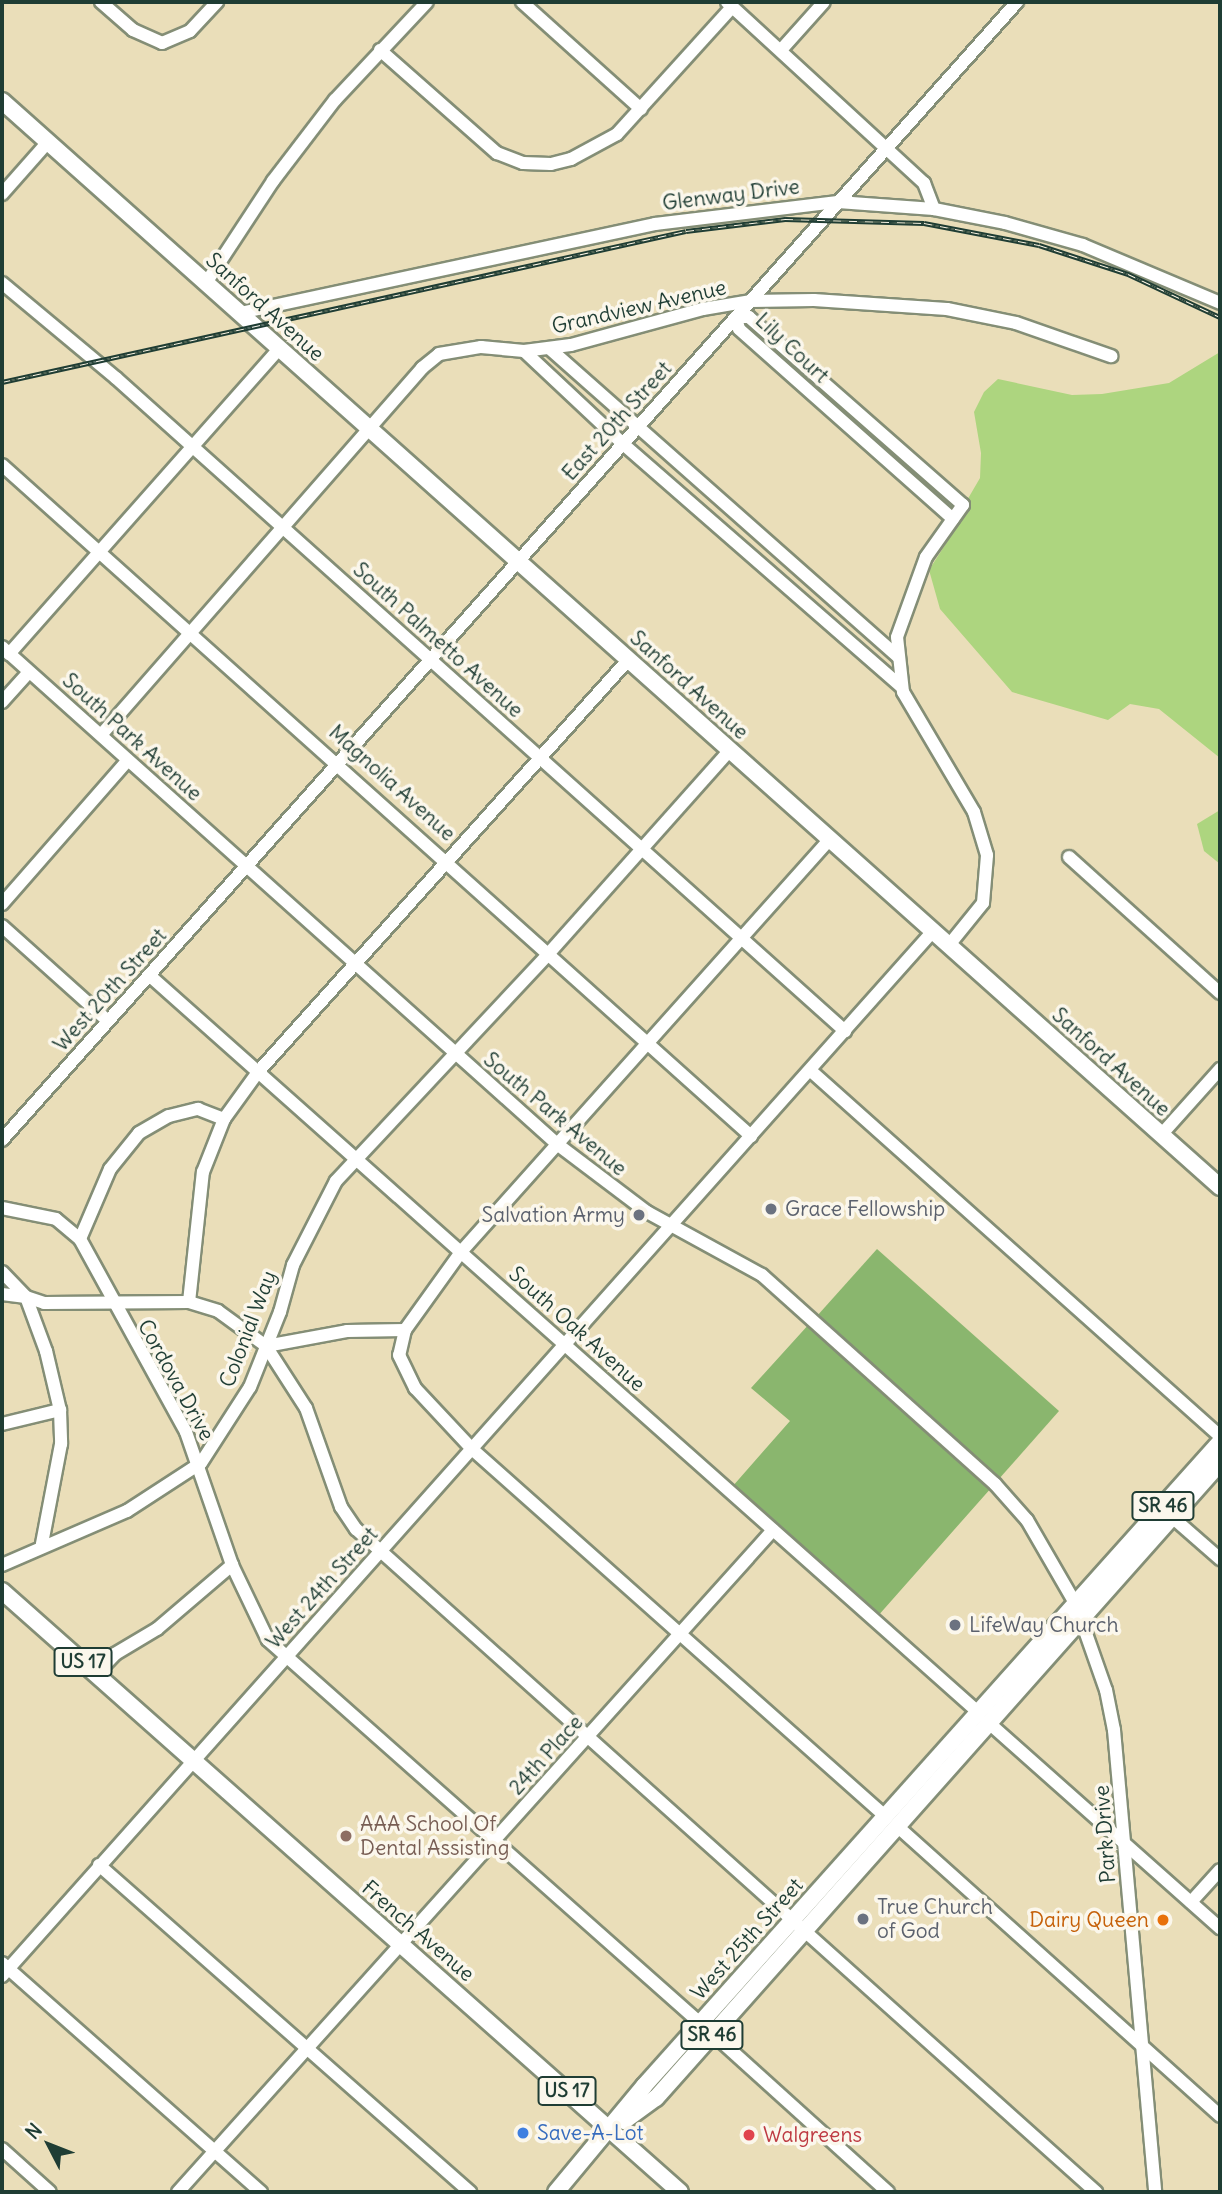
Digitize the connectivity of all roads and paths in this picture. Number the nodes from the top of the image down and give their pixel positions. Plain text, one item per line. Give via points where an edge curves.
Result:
1 (101, 2) edge
2 (216, 2) edge
3 (427, 2) edge
4 (522, 2) edge
5 (824, 2) edge
6 (1017, 2) edge
7 (730, 4) edge
8 (380, 50) junction
9 (781, 50) junction
10 (2, 101) edge
11 (641, 109) junction
12 (48, 142) junction
13 (886, 148) junction
14 (2, 194) edge
15 (838, 202) junction
16 (934, 209) junction
17 (2, 283) edge
18 (206, 283) junction
19 (1220, 287) edge
20 (1216, 300) edge
21 (751, 301) junction
22 (240, 313) junction
23 (736, 317) junction
24 (280, 348) junction
25 (549, 348) junction
26 (524, 351) junction
27 (1111, 356) dead end
28 (369, 427) junction
29 (637, 427) junction
30 (622, 443) junction
31 (192, 446) junction
32 (3, 469) edge
33 (953, 519) junction
34 (283, 527) junction
35 (100, 551) junction
36 (519, 561) junction
37 (191, 630) junction
38 (5, 650) edge
39 (898, 657) junction
40 (431, 659) junction
41 (629, 659) junction
42 (29, 671) junction
43 (901, 687) junction
44 (2, 702) edge
45 (101, 735) junction
46 (730, 750) junction
47 (541, 757) junction
48 (128, 760) junction
49 (339, 762) junction
50 (830, 839) junction
51 (641, 849) junction
52 (1069, 857) dead end
53 (449, 860) junction
54 (247, 865) junction
55 (2, 904) edge
56 (2, 926) edge
57 (933, 931) junction
58 (742, 939) junction
59 (948, 945) junction
60 (550, 952) junction
61 (355, 964) junction
62 (149, 975) junction
63 (1220, 993) edge
64 (108, 1021) junction
65 (845, 1031) junction
66 (649, 1042) junction
67 (454, 1054) junction
68 (1220, 1069) edge
69 (811, 1071) junction
70 (258, 1072) junction
71 (223, 1119) junction
72 (1161, 1135) junction
73 (751, 1136) junction
74 (2, 1140) edge
75 (557, 1144) junction
76 (356, 1159) junction
77 (1220, 1187) edge
78 (2, 1208) edge
79 (672, 1226) junction
80 (80, 1239) junction
81 (461, 1252) junction
82 (2, 1272) edge
83 (2, 1294) edge
84 (26, 1297) junction
85 (111, 1303) junction
86 (189, 1303) junction
87 (405, 1330) junction
88 (565, 1345) junction
89 (266, 1346) junction
90 (60, 1410) junction
91 (2, 1424) edge
92 (1220, 1436) edge
93 (1220, 1442) edge
94 (472, 1449) junction
95 (1220, 1460) edge
96 (201, 1463) junction
97 (1172, 1517) junction
98 (773, 1530) junction
99 (43, 1544) junction
100 (379, 1553) junction
101 (1220, 1559) edge
102 (2, 1565) edge
103 (232, 1565) junction
104 (2, 1591) edge
105 (1079, 1612) junction
106 (680, 1633) junction
107 (287, 1657) junction
108 (96, 1674) junction
109 (984, 1718) junction
110 (587, 1738) junction
111 (193, 1760) junction
112 (892, 1821) junction
113 (494, 1841) junction
114 (1124, 1842) junction
115 (99, 1865) junction
116 (1220, 1870) edge
117 (1191, 1902) junction
118 (799, 1925) junction
119 (1220, 1928) edge
120 (402, 1945) junction
121 (4, 1969) edge
122 (706, 2029) junction
123 (1143, 2047) junction
124 (309, 2048) junction
125 (1220, 2116) edge
126 (611, 2131) junction
127 (2, 2150) edge
128 (215, 2151) junction
129 (50, 2192) edge
130 (178, 2192) edge
131 (261, 2192) edge
132 (470, 2192) edge
133 (556, 2192) edge
134 (680, 2192) edge
135 (888, 2192) edge
136 (1096, 2192) edge
137 (1155, 2192) edge

1 - 2 street via 133,30 162,43 190,31
3 - 8 street
4 - 11 street
5 - 9 street
6 - 13 street, East 20th Street
7 - 9 street
7 - 11 street
8 - 11 street via 476,138 523,163 571,159 617,134
8 - 18 street via 273,181
9 - 13 street
10 - 12 main road, Sanford Avenue
12 - 14 street
12 - 18 main road, Sanford Avenue
13 - 15 street, East 20th Street
13 - 16 street via 924,183
15 - 16 street, Glenway Drive
15 - 21 street, East 20th Street
15 - 22 street, Glenway Drive via 655,224
16 - 20 street, Glenway Drive via 1083,245
17 - 31 street, South Palmetto Avenue
18 - 22 main road, Sanford Avenue
19 - 20 street
21 - 23 street, East 20th Street
21 - 25 street, Grandview Avenue
21 - 27 street, Grandview Avenue via 883,302 947,309 1016,323
22 - 24 main road, Sanford Avenue
23 - 29 street, East 20th Street
23 - 33 street, Lily Court via 739,329
23 - 33 street, Lily Court via 749,317 962,505
24 - 28 main road, Sanford Avenue
24 - 31 street
25 - 26 street, Grandview Avenue
25 - 29 street
26 - 28 street, Grandview Avenue via 481,347 439,354
26 - 30 street
28 - 34 street, Grandview Avenue
28 - 36 main road, Sanford Avenue
29 - 30 street, East 20th Street
29 - 39 street
30 - 36 street, East 20th Street
30 - 43 street
31 - 34 street, South Palmetto Avenue
31 - 35 street
32 - 35 street, Magnolia Avenue
33 - 39 street via 926,556 908,600 897,638
34 - 37 street, Grandview Avenue
34 - 40 street, South Palmetto Avenue
35 - 37 street, Magnolia Avenue
35 - 38 street
36 - 40 street, East 20th Street
36 - 41 main road, Sanford Avenue
37 - 45 street, Grandview Avenue
37 - 49 street, Magnolia Avenue
38 - 42 street, South Park Avenue
39 - 43 street
40 - 47 street, South Palmetto Avenue
40 - 49 street, East 20th Street
41 - 46 main road, Sanford Avenue
41 - 47 street
42 - 44 street
42 - 45 street, South Park Avenue
43 - 59 street via 974,812 986,855 983,903
45 - 48 street, South Park Avenue
46 - 50 main road, Sanford Avenue
46 - 51 street, Colonial Way
47 - 51 street, South Palmetto Avenue
47 - 53 street
48 - 54 street, South Park Avenue
48 - 55 street
49 - 53 street, Magnolia Avenue
49 - 54 street, East 20th Street
50 - 57 main road, Sanford Avenue
50 - 58 street
51 - 58 street, South Palmetto Avenue
51 - 60 street, Colonial Way
52 - 63 street
53 - 60 street, Magnolia Avenue
53 - 61 street
54 - 61 street, South Park Avenue
54 - 62 street, West 20th Street
56 - 64 street
57 - 59 main road, Sanford Avenue
57 - 65 street, West 24th Street
58 - 65 street, South Palmetto Avenue
58 - 66 street
59 - 72 main road, Sanford Avenue
60 - 66 street, Magnolia Avenue
60 - 67 street, Colonial Way
61 - 67 street, South Park Avenue
61 - 70 street
62 - 64 street, West 20th Street
62 - 70 street, South Oak Avenue
64 - 74 street, West 20th Street
65 - 69 street, West 24th Street
66 - 73 street, Magnolia Avenue
66 - 75 street
67 - 75 street, South Park Avenue
67 - 76 street, Colonial Way
68 - 72 street
69 - 73 street, West 24th Street
69 - 92 street
70 - 71 street
70 - 76 street, South Oak Avenue
71 - 80 street via 198,1109 169,1116 139,1133 110,1169
71 - 86 street via 203,1171
72 - 77 main road, Sanford Avenue
73 - 79 street, West 24th Street
75 - 79 street, South Park Avenue via 608,1187
75 - 81 street
76 - 81 street, South Oak Avenue
76 - 89 street, Colonial Way via 336,1181 311,1223
78 - 80 street, Cordova Drive via 56,1219
79 - 88 street, West 24th Street
79 - 105 street, South Park Avenue via 762,1275 995,1484 1027,1520
80 - 85 street, Cordova Drive
81 - 87 street
81 - 88 street, South Oak Avenue
82 - 84 street
83 - 84 street
84 - 85 street via 62,1307
84 - 90 street via 46,1351
85 - 86 street
85 - 96 street, Cordova Drive
86 - 89 street via 218,1311
87 - 89 street via 347,1331
87 - 94 street via 400,1355 405,1369 434,1411
88 - 94 street, West 24th Street
88 - 98 street, South Oak Avenue
89 - 96 street, Colonial Way via 240,1404
89 - 100 street via 306,1408 341,1507
90 - 91 street
90 - 99 street via 61,1444
93 - 105 main road, SR 46
94 - 100 street, West 24th Street
94 - 106 street
95 - 97 main road, SR 46
96 - 99 street, Colonial Way via 127,1511
96 - 103 street, Cordova Drive
97 - 101 street
97 - 105 main road, SR 46
98 - 106 street, 24th Place
98 - 109 street, South Oak Avenue
99 - 102 street, Colonial Way
100 - 107 street, West 24th Street
100 - 110 street
103 - 107 street, Cordova Drive via 260,1629
103 - 108 street via 157,1629 115,1654
104 - 108 main road, French Avenue / US 17
105 - 109 main road, West 25th Street / SR 46
105 - 114 street, Park Drive via 1114,1730
106 - 110 street, 24th Place
106 - 112 street
107 - 111 street, West 24th Street
107 - 113 street, Cordova Drive
108 - 111 main road, French Avenue / US 17
109 - 112 main road, West 25th Street / SR 46
109 - 112 main road, West 25th Street / SR 46 via 931,1767
109 - 114 street, South Oak Avenue
110 - 113 street, 24th Place
110 - 118 street
111 - 115 street, West 24th Street
111 - 120 main road, French Avenue / US 17
112 - 118 main road, West 25th Street / SR 46
112 - 123 street
113 - 120 street, 24th Place
113 - 122 street, Cordova Drive
114 - 117 street, South Oak Avenue
114 - 123 street, Park Drive
115 - 121 street, West 24th Street
115 - 124 street
116 - 117 street
117 - 119 street, South Oak Avenue
118 - 122 main road, West 25th Street / SR 46
118 - 136 street
120 - 124 street, 24th Place
120 - 126 main road, French Avenue / US 17
121 - 128 street
122 - 126 main road, West 25th Street / SR 46
122 - 135 street, Cordova Drive
123 - 125 street
123 - 137 street, Park Drive
124 - 128 street, 24th Place
124 - 132 street
126 - 133 main road, West 25th Street
126 - 134 main road, French Avenue / US 17
127 - 129 street
128 - 130 street, 24th Place
128 - 131 street

